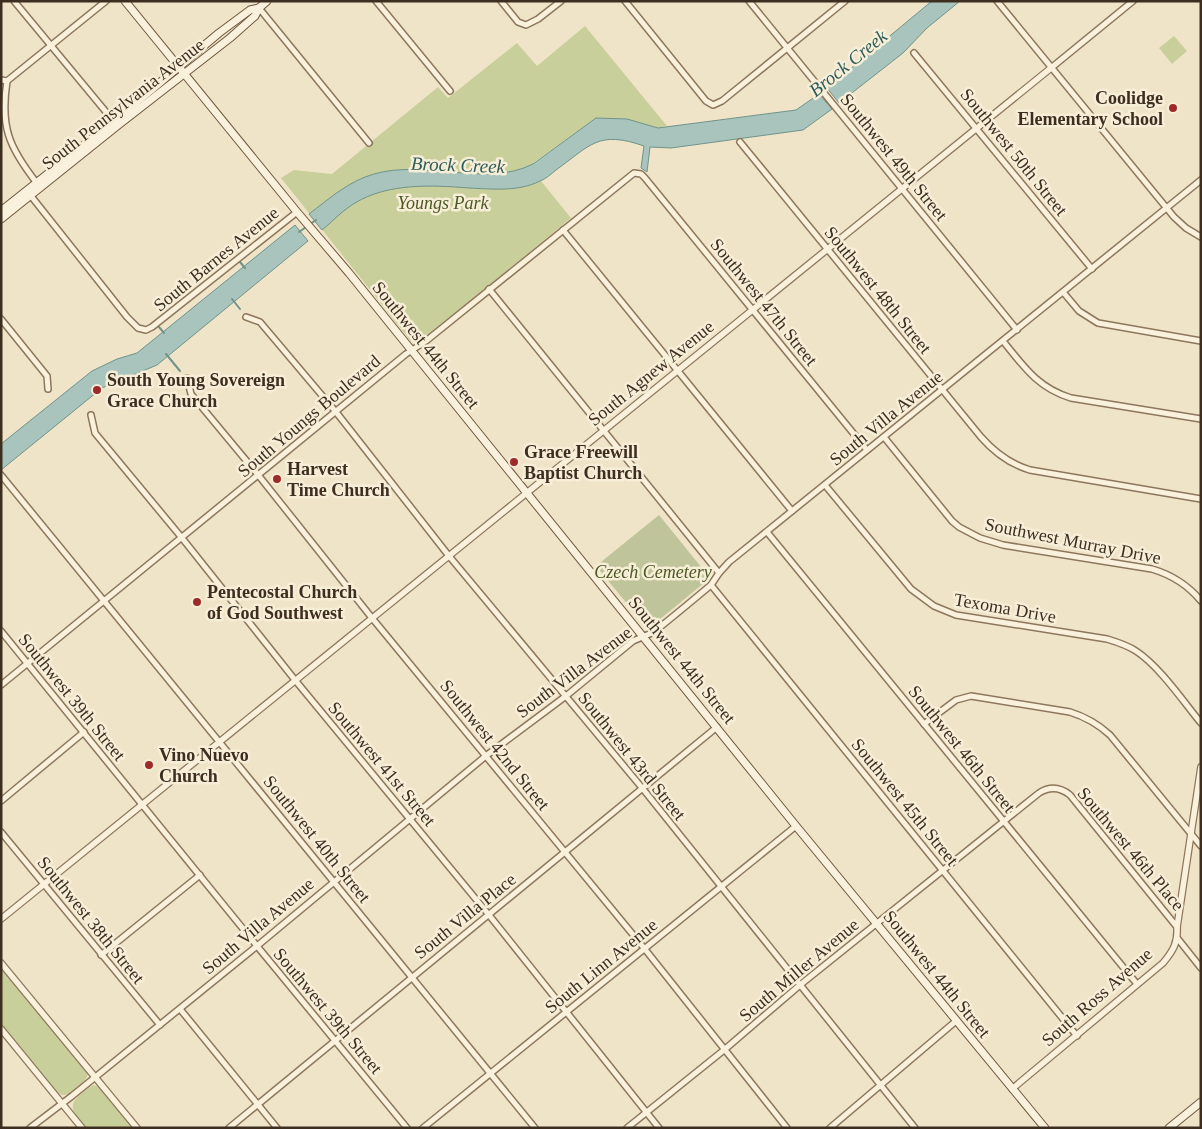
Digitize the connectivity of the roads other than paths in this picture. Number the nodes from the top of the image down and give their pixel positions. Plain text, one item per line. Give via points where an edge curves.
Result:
1 (14, 1) edge
2 (106, 1) edge
3 (125, 1) edge
4 (267, 1) edge
5 (376, 1) edge
6 (501, 1) edge
7 (560, 1) edge
8 (625, 1) edge
9 (749, 1) edge
10 (845, 1) edge
11 (997, 1) edge
12 (1133, 1) edge
13 (259, 8) junction
14 (50, 46) junction
15 (788, 48) junction
16 (914, 53) dead end
17 (178, 67) junction
18 (1051, 68) junction
19 (185, 74) junction
20 (4, 80) edge
21 (450, 91) dead end
22 (115, 124) junction
23 (976, 129) junction
24 (740, 142) dead end
25 (369, 143) dead end
26 (638, 173) joint
27 (1201, 180) edge
28 (36, 182) junction
29 (902, 189) junction
30 (31, 196) junction
31 (1166, 208) junction
32 (1, 211) edge
33 (297, 212) junction
34 (1, 219) edge
35 (563, 230) junction
36 (1201, 237) edge
37 (827, 249) junction
38 (1092, 269) junction
39 (489, 289) junction
40 (1063, 292) junction
41 (752, 310) junction
42 (246, 316) dead end
43 (1, 319) edge
44 (1017, 330) junction
45 (1003, 341) junction
46 (1201, 341) edge
47 (411, 350) junction
48 (678, 371) junction
49 (187, 378) dead end
50 (48, 389) dead end
51 (942, 390) junction
52 (336, 412) junction
53 (91, 415) dead end
54 (1201, 419) edge
55 (603, 431) junction
56 (884, 437) junction
57 (867, 450) junction
58 (1, 475) edge
59 (259, 476) junction
60 (825, 485) junction
61 (527, 493) junction
62 (1201, 499) edge
63 (792, 511) junction
64 (767, 532) junction
65 (182, 538) junction
66 (449, 556) junction
67 (719, 573) junction
68 (711, 585) junction
69 (104, 601) junction
70 (1201, 601) edge
71 (372, 618) junction
72 (1, 631) edge
73 (643, 636) junction
74 (28, 664) junction
75 (296, 680) junction
76 (1, 685) edge
77 (566, 696) junction
78 (1201, 723) edge
79 (924, 724) junction
80 (717, 727) junction
81 (84, 732) junction
82 (219, 742) junction
83 (486, 755) junction
84 (1201, 767) edge
85 (643, 789) junction
86 (1062, 790) joint
87 (1, 801) edge
88 (142, 805) junction
89 (410, 818) junction
90 (1004, 822) junction
91 (796, 826) junction
92 (1, 832) edge
93 (1190, 833) junction
94 (1201, 846) edge
95 (564, 852) junction
96 (943, 871) junction
97 (200, 875) junction
98 (333, 881) junction
99 (44, 884) junction
100 (720, 886) junction
101 (489, 915) junction
102 (1, 919) edge
103 (877, 924) junction
104 (1178, 927) junction
105 (1178, 939) junction
106 (257, 946) junction
107 (644, 948) junction
108 (101, 955) junction
109 (1, 963) edge
110 (1201, 968) edge
111 (412, 977) junction
112 (1136, 984) junction
113 (800, 985) junction
114 (180, 1009) junction
115 (567, 1011) junction
116 (956, 1021) junction
117 (160, 1025) junction
118 (1, 1029) edge
119 (1077, 1036) junction
120 (335, 1041) junction
121 (724, 1050) junction
122 (491, 1073) junction
123 (95, 1077) junction
124 (880, 1085) junction
125 (1012, 1089) junction
126 (1201, 1102) edge
127 (62, 1103) junction
128 (258, 1105) junction
129 (647, 1112) junction
130 (30, 1128) edge
131 (82, 1128) edge
132 (137, 1128) edge
133 (229, 1128) edge
134 (277, 1128) edge
135 (407, 1128) edge
136 (423, 1128) edge
137 (535, 1128) edge
138 (627, 1128) edge
139 (660, 1128) edge
140 (787, 1128) edge
141 (830, 1128) edge
142 (915, 1128) edge
143 (1044, 1128) edge
144 (1170, 1128) edge

1 - 14 street
2 - 14 street
3 - 17 main road, Southwest 44th Street
4 - 13 main road, South Pennsylvania Avenue
5 - 21 street
6 - 7 street via 518,22 526,25 538,20
8 - 15 street via 706,101 714,105
9 - 15 street, Southwest 49th Street
10 - 15 street
11 - 18 street
12 - 18 street, South Agnew Avenue
13 - 17 main road, South Pennsylvania Avenue via 250,10
13 - 19 main road, South Pennsylvania Avenue via 255,16
13 - 25 street
14 - 20 street
14 - 22 street
15 - 29 street, Southwest 49th Street
16 - 23 street, Southwest 50th Street
17 - 19 main road, Southwest 44th Street
17 - 22 main road, South Pennsylvania Avenue
18 - 23 street, South Agnew Avenue
18 - 31 street
19 - 22 main road, South Pennsylvania Avenue
19 - 33 main road, Southwest 44th Street
20 - 28 street via 3,109 8,141
22 - 28 main road, South Pennsylvania Avenue
22 - 30 main road, South Pennsylvania Avenue
23 - 29 street, South Agnew Avenue
23 - 38 street, Southwest 50th Street
24 - 37 street, Southwest 48th Street
26 - 35 street, South Youngs Boulevard
26 - 41 street, Southwest 47th Street
27 - 31 street, South Villa Avenue
28 - 30 street
28 - 32 main road, South Pennsylvania Avenue
29 - 37 street, South Agnew Avenue
29 - 44 street, Southwest 49th Street
30 - 33 street, South Barnes Avenue via 127,317 138,328 146,330
30 - 34 main road, South Pennsylvania Avenue
31 - 36 street via 1180,223
31 - 38 street, South Villa Avenue
33 - 47 main road, Southwest 44th Street
35 - 39 street, South Youngs Boulevard
35 - 48 street
37 - 41 street, South Agnew Avenue
37 - 51 street, Southwest 48th Street
38 - 40 street, South Villa Avenue
39 - 47 street, South Youngs Boulevard
39 - 55 street
40 - 44 street, South Villa Avenue
40 - 46 street via 1078,311 1098,323
41 - 48 street, South Agnew Avenue
41 - 57 street, Southwest 47th Street
42 - 52 street, Southwest 43rd Street via 260,322
43 - 50 street via 47,376
44 - 45 street, South Villa Avenue
45 - 51 street, South Villa Avenue
45 - 54 street via 1033,377 1061,395
47 - 52 street, South Youngs Boulevard
47 - 61 main road, Southwest 44th Street
48 - 55 street, South Agnew Avenue
48 - 63 street
49 - 59 street, Southwest 42nd Street via 191,394
51 - 56 street, South Villa Avenue
51 - 62 street, Southwest 48th Street via 988,445 1021,467
52 - 59 street, South Youngs Boulevard
52 - 66 street, Southwest 43rd Street
53 - 65 street, Southwest 41st Street via 95,433
55 - 61 street, South Agnew Avenue
55 - 67 street
56 - 57 street, South Villa Avenue
56 - 70 street, Southwest Murray Drive via 945,514 969,533 997,544 1152,569 1182,582
57 - 60 street, South Villa Avenue
58 - 69 street, Southwest 40th Street
59 - 65 street, South Youngs Boulevard
59 - 71 street, Southwest 42nd Street
60 - 63 street, South Villa Avenue
60 - 78 street, Texoma Drive via 904,582 925,601 956,614 1107,639 1128,646 1155,668
61 - 66 street, South Agnew Avenue
61 - 73 main road, Southwest 44th Street
63 - 64 street, South Villa Avenue
64 - 67 street, South Villa Avenue
64 - 79 street, Southwest 46th Street
65 - 69 street, South Youngs Boulevard
65 - 75 street, Southwest 41st Street
66 - 71 street, South Agnew Avenue
66 - 77 street, Southwest 43rd Street
67 - 68 street, South Villa Avenue
68 - 73 street, South Villa Avenue via 654,632
68 - 96 street, Southwest 45th Street
69 - 74 street, South Youngs Boulevard
69 - 82 street, Southwest 40th Street
71 - 75 street, South Agnew Avenue
71 - 83 street, Southwest 42nd Street
72 - 74 street, Southwest 39th Street
73 - 77 street, South Villa Avenue
73 - 80 main road, Southwest 44th Street
74 - 76 street, South Youngs Boulevard
74 - 81 street, Southwest 39th Street
75 - 82 street, South Agnew Avenue
75 - 89 street, Southwest 41st Street
77 - 83 street, South Villa Avenue
77 - 85 street, Southwest 43rd Street
79 - 90 street, Southwest 46th Street
79 - 93 street via 956,700 971,696 1084,717 1110,735
80 - 85 street, South Villa Place
80 - 91 main road, Southwest 44th Street
81 - 87 street
81 - 88 street, Southwest 39th Street
82 - 88 street, South Agnew Avenue
82 - 98 street, Southwest 40th Street
83 - 89 street, South Villa Avenue
83 - 95 street, Southwest 42nd Street
84 - 93 street
85 - 95 street, South Villa Place
85 - 100 street, Southwest 43rd Street
86 - 90 street, South Miller Avenue via 1043,790
86 - 104 street, Southwest 46th Place via 1073,798
88 - 97 street, Southwest 39th Street
88 - 99 street, South Agnew Avenue
89 - 98 street, South Villa Avenue
89 - 101 street, Southwest 41st Street
90 - 96 street, South Miller Avenue
90 - 112 street, Southwest 46th Street
91 - 100 street, South Linn Avenue
91 - 103 main road, Southwest 44th Street
92 - 99 street, Southwest 38th Street
93 - 94 street
93 - 104 street
95 - 101 street, South Villa Place
95 - 107 street, Southwest 42nd Street
96 - 103 street, South Miller Avenue
96 - 119 street, Southwest 45th Street
97 - 106 street, Southwest 39th Street
97 - 108 street
98 - 106 street, South Villa Avenue
98 - 111 street, Southwest 40th Street
99 - 102 street, South Agnew Avenue
99 - 108 street, Southwest 38th Street
100 - 107 street, South Linn Avenue
100 - 113 street, Southwest 43rd Street
101 - 111 street, South Villa Place
101 - 115 street, Southwest 41st Street
103 - 113 street, South Miller Avenue
103 - 116 main road, Southwest 44th Street
104 - 105 street
105 - 110 street, Southwest 46th Place
105 - 112 street, South Ross Avenue via 1163,963
106 - 114 street, South Villa Avenue
106 - 120 street, Southwest 39th Street
107 - 115 street, South Linn Avenue
107 - 121 street, Southwest 42nd Street
108 - 117 street, Southwest 38th Street
109 - 123 street
111 - 120 street, South Villa Place
111 - 122 street, Southwest 40th Street
112 - 119 street, South Ross Avenue
113 - 121 street, South Miller Avenue
113 - 124 street, Southwest 43rd Street
114 - 117 street, South Villa Avenue
114 - 128 street
115 - 122 street, South Linn Avenue
115 - 129 street, Southwest 41st Street
116 - 124 street
116 - 125 main road, Southwest 44th Street
117 - 123 street, South Villa Avenue
118 - 127 street
119 - 125 street, South Ross Avenue
120 - 128 street, South Villa Place
120 - 135 street, Southwest 39th Street
121 - 129 street, South Miller Avenue
121 - 140 street, Southwest 42nd Street
122 - 136 street, South Linn Avenue
122 - 137 street, Southwest 40th Street
123 - 127 street, South Villa Avenue
123 - 132 street
124 - 141 street
124 - 142 street, Southwest 43rd Street
125 - 143 main road, Southwest 44th Street
126 - 144 main road
127 - 130 street, South Villa Avenue
127 - 131 street
128 - 133 street, South Villa Place
128 - 134 street
129 - 138 street, South Miller Avenue
129 - 139 street, Southwest 41st Street

